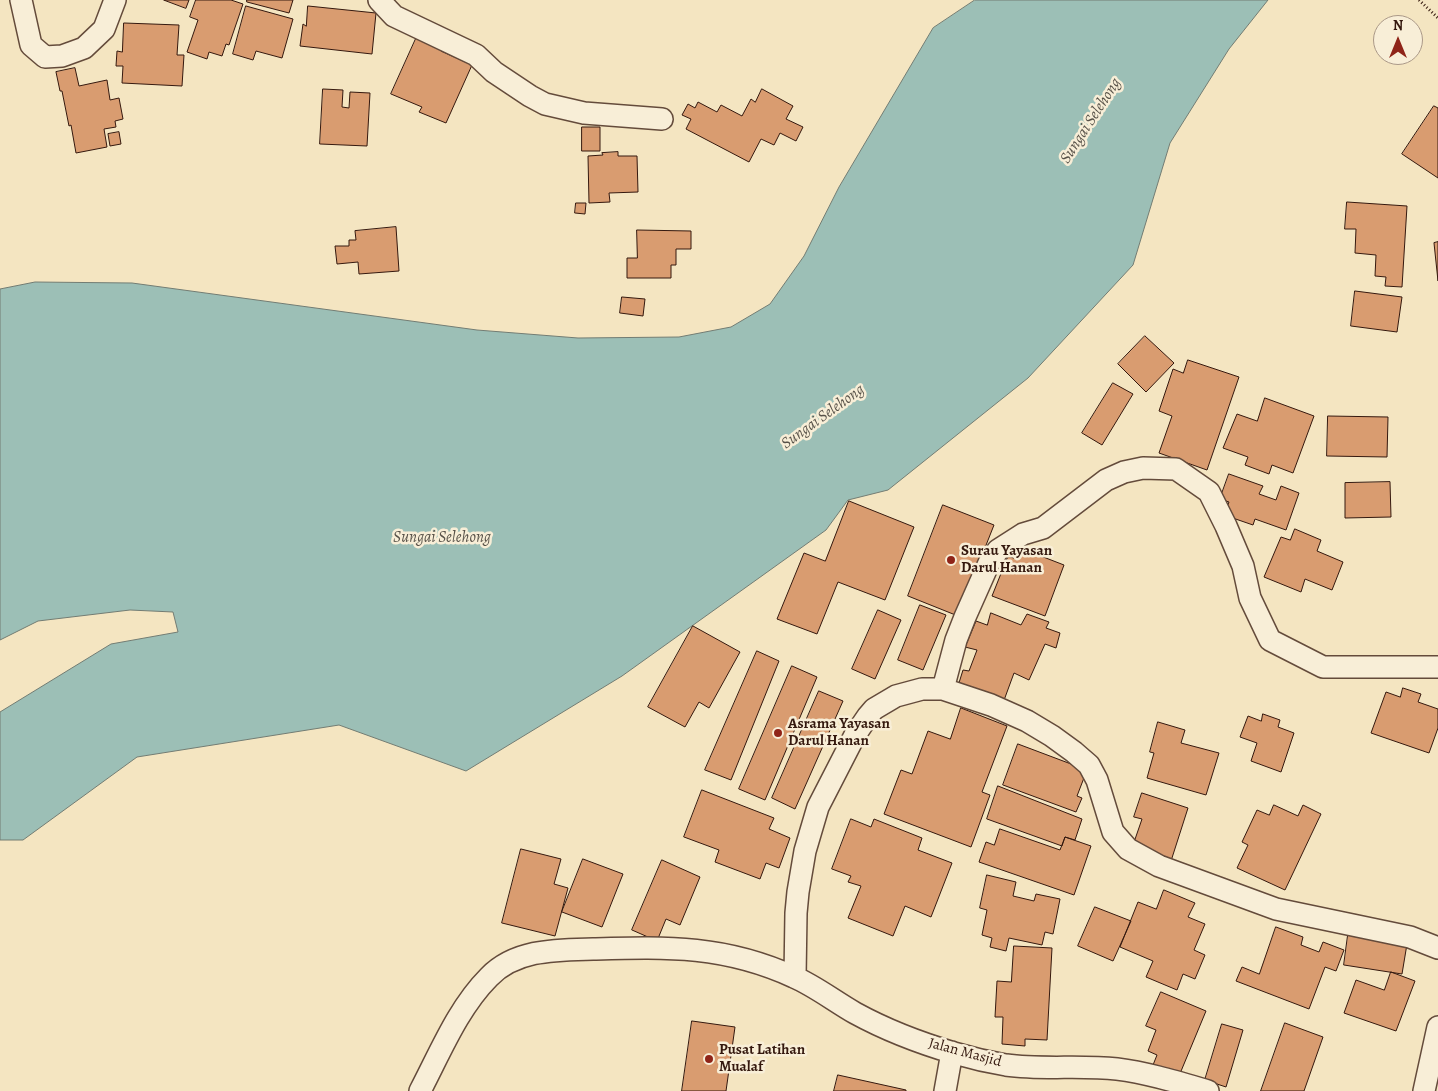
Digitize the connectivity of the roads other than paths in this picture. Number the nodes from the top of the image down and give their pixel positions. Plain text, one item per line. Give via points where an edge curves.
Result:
1 (21, 0) edge
2 (115, 0) edge
3 (379, 0) edge
4 (662, 119) dead end
5 (1438, 667) edge
6 (943, 689) junction
7 (1438, 948) edge
8 (795, 977) junction
9 (1438, 1027) edge
10 (952, 1052) junction
11 (420, 1091) edge
12 (945, 1091) edge
13 (1208, 1091) edge
14 (1424, 1091) edge

1 - 2 street via 31,45 45,57 62,56 84,48 104,29
3 - 4 street via 394,16 476,55 494,72 545,104 584,113
5 - 6 street via 1322,667 1270,640 1250,598 1243,566 1209,492 1176,469 1143,468 1106,480 1043,528 1023,534 998,550 965,617
6 - 7 street via 991,705 1027,722 1074,752 1089,766 1097,780 1113,832 1128,849 1159,866 1276,909 1410,937
6 - 8 street via 922,689 896,696 874,709 854,734 818,808 805,851 796,913
8 - 10 street, Jalan Masjid via 857,1014 909,1038
8 - 11 street, Jalan Masjid via 751,960 712,951 676,948 535,953 508,962 489,977 452,1029
9 - 14 street
10 - 12 street
10 - 13 street, Jalan Masjid via 1007,1065 1117,1069

